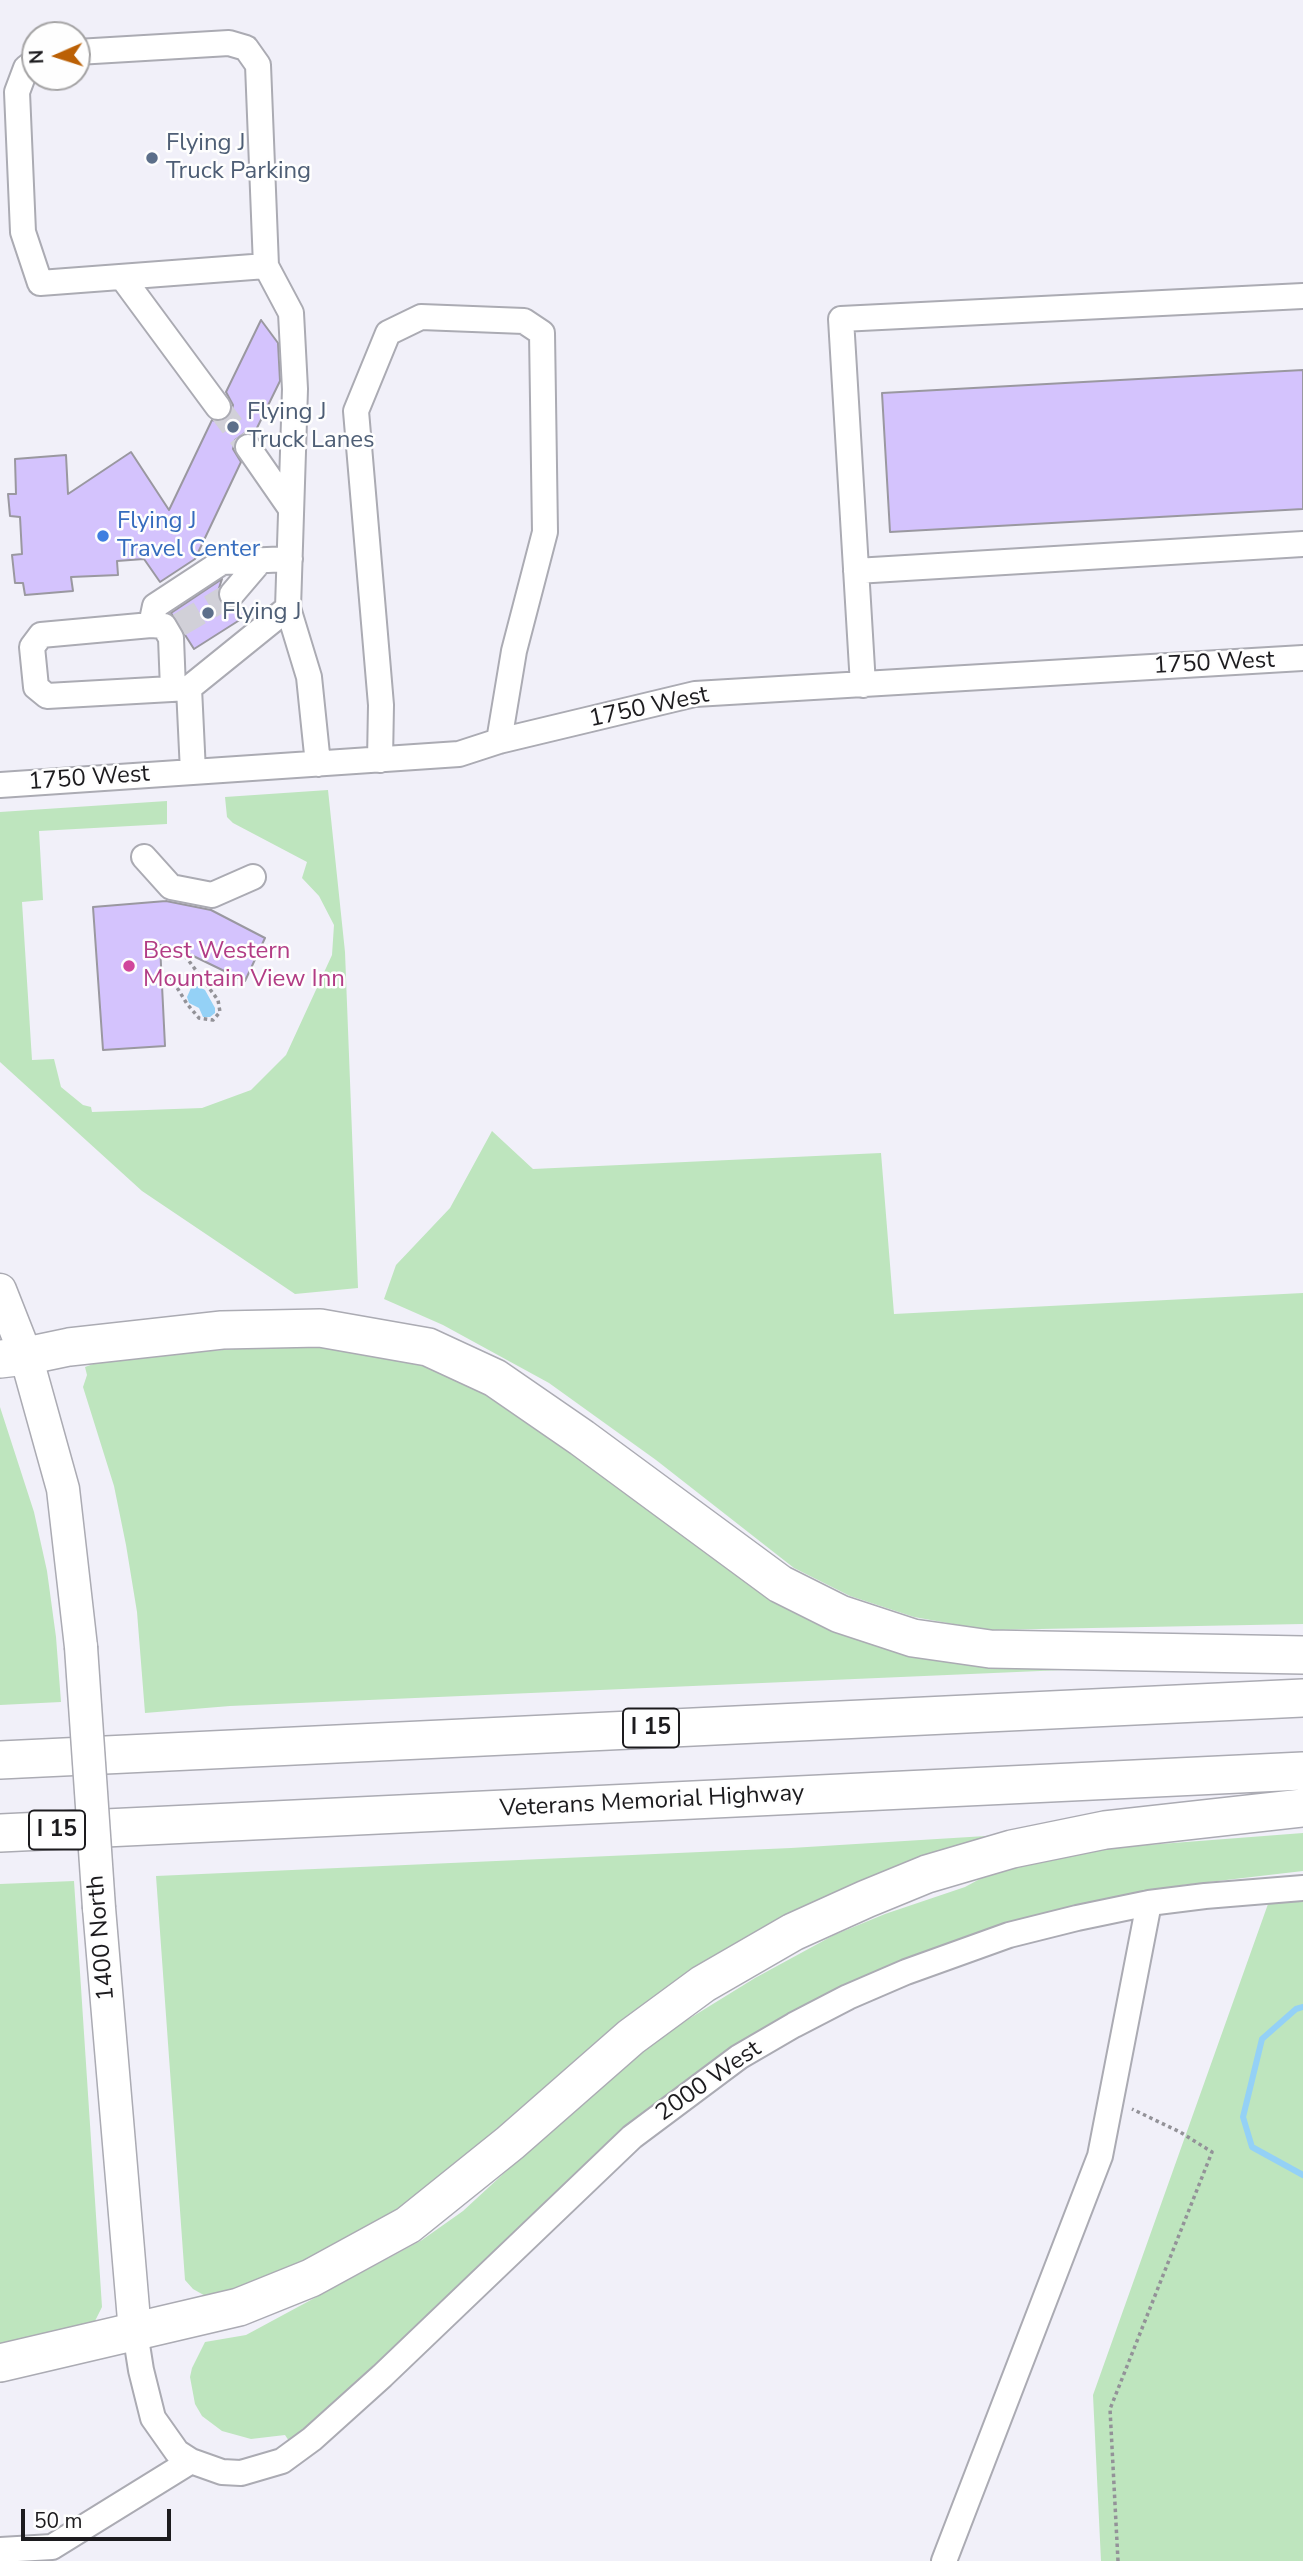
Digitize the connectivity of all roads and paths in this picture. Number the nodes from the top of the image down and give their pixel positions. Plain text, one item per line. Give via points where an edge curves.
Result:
1 (91, 51) edge
2 (21, 81) edge
3 (266, 266) junction
4 (122, 276) junction
5 (1303, 296) edge
6 (219, 407) tunnel mouth
7 (248, 447) tunnel mouth
8 (291, 509) junction
9 (1303, 544) edge
10 (289, 559) junction
11 (261, 560) junction
12 (856, 571) junction
13 (232, 594) tunnel mouth
14 (288, 608) junction
15 (166, 627) junction
16 (1303, 659) edge
17 (863, 685) junction
18 (181, 688) junction
19 (499, 741) junction
20 (380, 760) junction
21 (318, 764) junction
22 (193, 772) junction
23 (0, 785) edge
24 (144, 857) dead end
25 (253, 877) dead end
26 (186, 957) dead end
27 (170, 976) dead end
28 (0, 1290) edge
29 (13, 1358) edge
30 (1303, 1655) edge
31 (1303, 1698) edge
32 (0, 1760) edge
33 (1303, 1771) edge
34 (1303, 1808) edge
35 (0, 1833) edge
36 (1303, 1888) edge
37 (1149, 1903) junction
38 (1111, 2099) junction
39 (135, 2332) junction
40 (0, 2363) edge
41 (191, 2461) junction
42 (222, 2472) joint
43 (0, 2550) edge
44 (944, 2561) edge
45 (1118, 2561) edge

1 - 3 street via 229,43 246,48 258,65
2 - 4 street via 17,92 23,232 40,283
3 - 4 street
3 - 8 street via 291,313 295,389
4 - 6 street
5 - 12 street via 841,319
7 - 8 street
8 - 10 street
9 - 12 street
10 - 11 street
10 - 14 street
11 - 13 street
11 - 15 street via 222,562 155,606
12 - 17 street
14 - 18 street
14 - 21 street via 310,677
15 - 18 street
15 - 18 street via 41,635 32,647 36,687 47,696
16 - 17 street, 1750 West
17 - 19 street, 1750 West via 695,694
18 - 22 street
19 - 20 street, 1750 West via 459,754
19 - 20 street via 514,651 545,533 542,333 524,321 421,317 388,333 356,411 381,705
20 - 21 street, 1750 West
21 - 22 street, 1750 West
22 - 23 street, 1750 West
24 - 25 street via 170,887 212,895
26 - 27 path via 218,1000 220,1012 213,1020 199,1018
28 - 29 main road, 1400 North
29 - 30 highway via 222,1330 320,1328 428,1347 495,1378 780,1584 840,1614 913,1639 990,1649
29 - 39 main road, 1400 North, bridge via 63,1489 81,1647
31 - 32 highway, I 15
33 - 35 highway, Veterans Memorial Highway / I 15
34 - 39 highway via 1105,1830 1012,1849 927,1874 866,1899 793,1932 703,1984 631,2037 408,2225 311,2278 239,2307
36 - 37 street, 2000 West
37 - 38 street
37 - 42 street, 2000 West via 1077,1917 958,1952 848,1997 739,2057 632,2137 297,2452 241,2473
38 - 44 street via 1100,2156
38 - 45 path via 1212,2152 1110,2409
39 - 40 highway
39 - 41 street, 1400 North via 153,2418 177,2452
41 - 42 street, 1400 North
41 - 43 street via 52,2547

